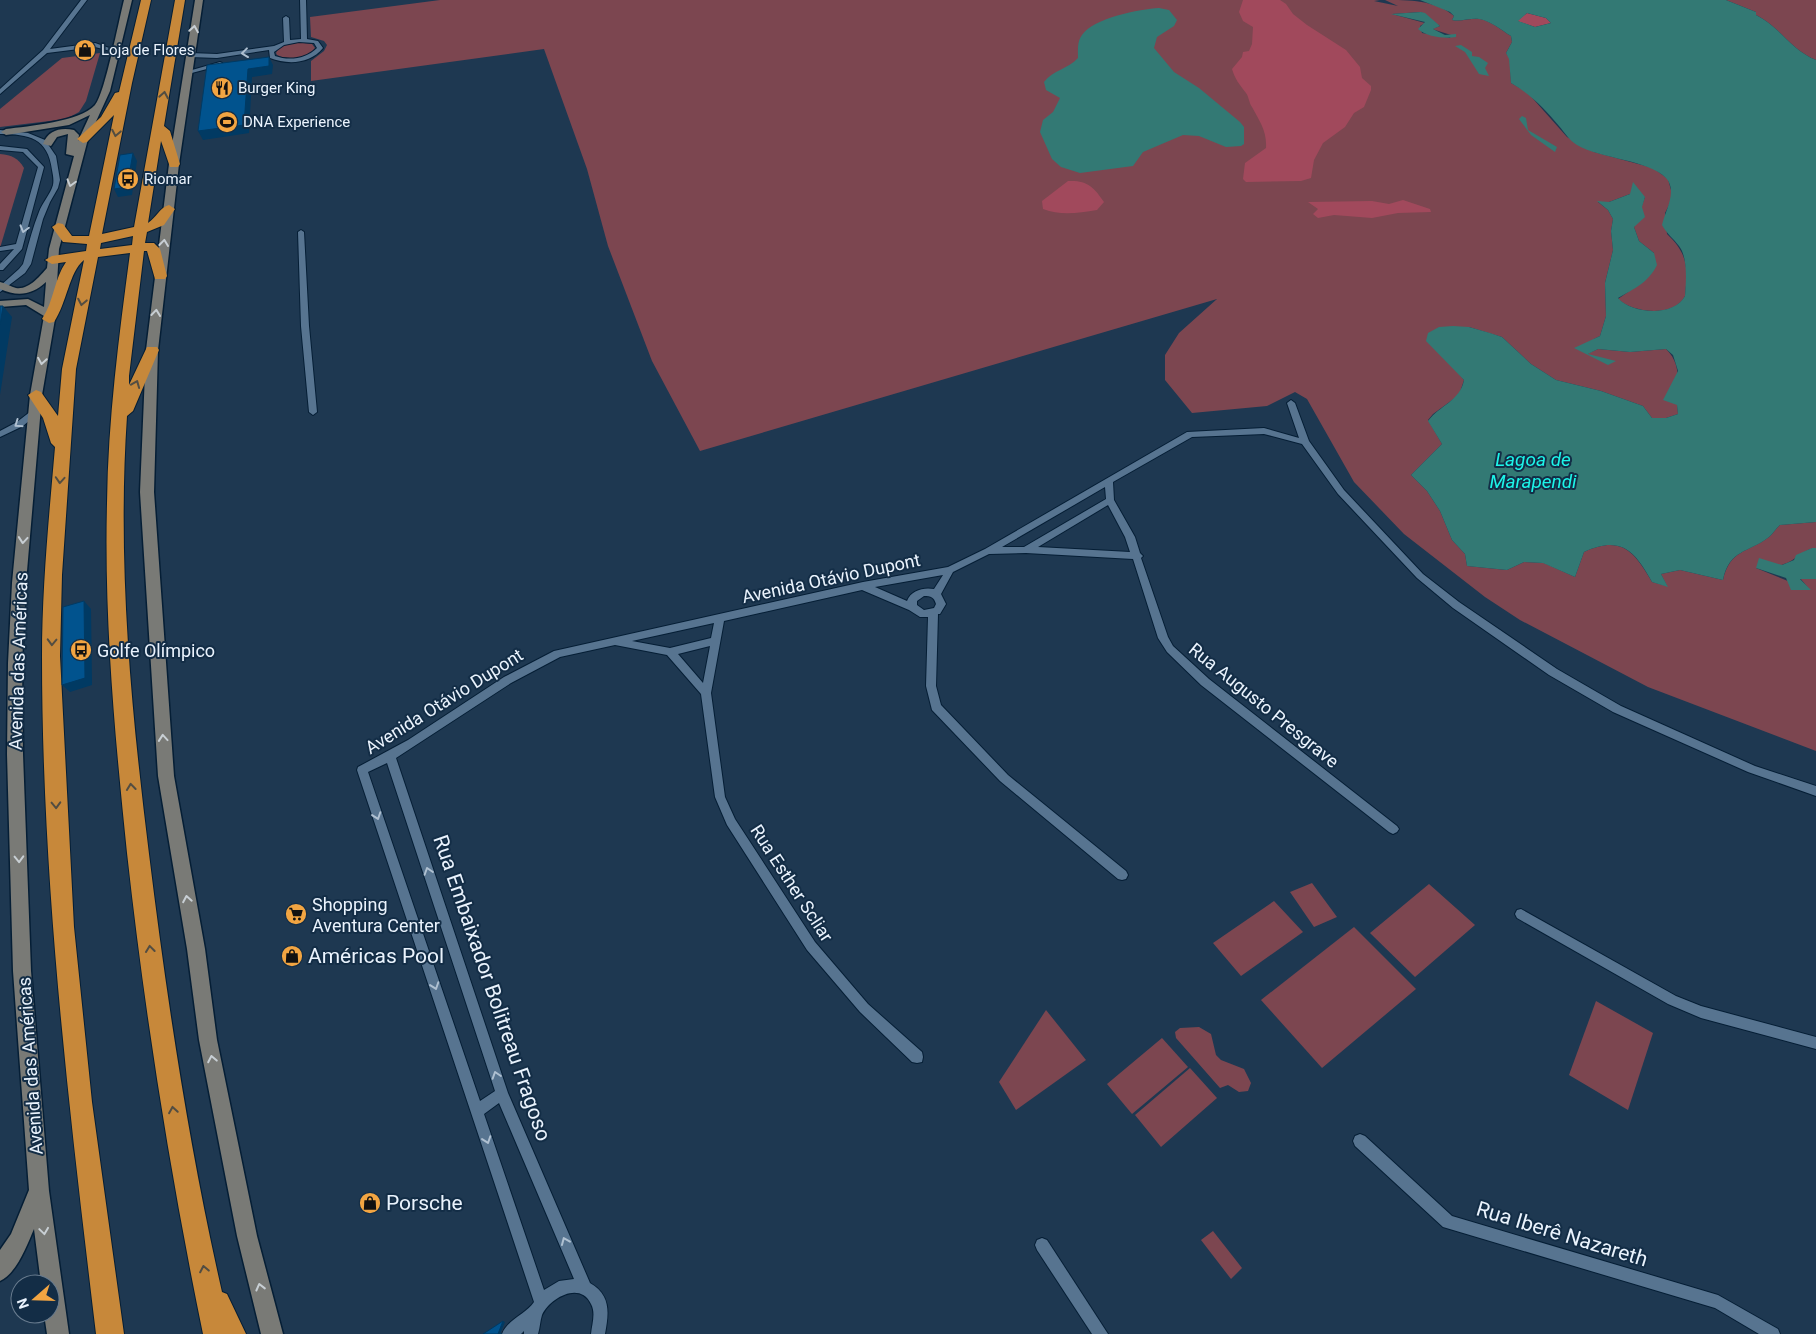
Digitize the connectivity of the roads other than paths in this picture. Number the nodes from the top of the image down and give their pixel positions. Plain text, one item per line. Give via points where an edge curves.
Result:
1 (84, 0) edge
2 (128, 0) edge
3 (146, 0) edge
4 (180, 0) edge
5 (199, 0) edge
6 (303, 0) edge
7 (286, 18) dead end
8 (304, 40) junction
9 (287, 42) junction
10 (274, 48) junction
11 (46, 51) junction
12 (116, 52) junction
13 (190, 55) junction
14 (216, 56) junction
15 (266, 58) edge
16 (276, 59) junction
17 (224, 63) edge
18 (216, 64) junction
19 (188, 72) junction
20 (126, 83) junction
21 (0, 92) edge
22 (0, 100) edge
23 (100, 106) junction
24 (158, 127) junction
25 (3, 132) edge
26 (83, 139) junction
27 (48, 144) junction
28 (0, 148) edge
29 (76, 163) junction
30 (174, 164) junction
31 (56, 174) junction
32 (35, 191) junction
33 (169, 210) junction
34 (29, 212) junction
35 (58, 226) junction
36 (302, 232) dead end
37 (141, 238) junction
38 (19, 246) junction
39 (0, 249) edge
40 (89, 249) junction
41 (31, 250) junction
42 (4, 261) edge
43 (52, 265) junction
44 (0, 268) edge
45 (160, 276) junction
46 (2, 287) edge
47 (0, 304) edge
48 (49, 316) junction
49 (152, 350) junction
50 (36, 403) junction
51 (1291, 403) dead end
52 (314, 412) dead end
53 (120, 418) junction
54 (0, 434) edge
55 (1305, 442) junction
56 (61, 455) junction
57 (1109, 480) junction
58 (1110, 500) junction
59 (1026, 550) junction
60 (988, 551) junction
61 (1138, 556) junction
62 (950, 570) junction
63 (863, 586) junction
64 (936, 594) junction
65 (912, 607) junction
66 (933, 613) junction
67 (720, 618) junction
68 (714, 641) junction
69 (612, 642) junction
70 (670, 652) junction
71 (706, 693) junction
72 (390, 757) junction
73 (1816, 791) edge
74 (1393, 829) dead end
75 (1122, 875) dead end
76 (1520, 914) dead end
77 (1816, 1043) edge
78 (917, 1057) dead end
79 (502, 1094) junction
80 (477, 1111) junction
81 (1360, 1141) dead end
82 (39, 1191) junction
83 (1042, 1245) dead end
84 (0, 1270) edge
85 (584, 1286) junction
86 (209, 1295) junction
87 (538, 1307) junction
88 (601, 1332) edge
89 (58, 1334) edge
90 (110, 1334) edge
91 (217, 1334) edge
92 (232, 1334) edge
93 (272, 1334) edge
94 (509, 1334) edge
95 (531, 1334) edge
96 (1101, 1334) edge
97 (1773, 1334) edge

1 - 11 street
2 - 12 main road, Avenida das Américas
3 - 20 highway, Avenida das Américas
24 -> 4 highway
13 -> 5 main road
6 - 8 street
7 - 9 street
8 - 9 street
8 - 16 street via 319,44 318,51 300,59
9 - 10 street
10 -> 14 street
10 - 16 street via 271,54
11 - 12 street via 95,45
11 - 21 street
11 - 22 street via 44,62
12 - 23 main road, Avenida das Américas
13 - 14 street
13 - 19 main road
14 - 18 street via 211,60
15 - 16 street
17 - 18 street
18 - 19 street
19 - 30 main road
20 - 26 highway via 116,104 95,130
20 -> 40 highway, Avenida das Américas
23 - 25 main road via 69,122
23 - 26 main road, Avenida das Américas
24 - 30 highway via 164,131
24 - 37 highway
25 - 27 street via 36,136
26 - 29 main road, Avenida das Américas
27 - 29 main road via 55,134 71,132 74,135 72,158
27 - 31 street
28 - 32 street via 29,153 41,167
29 -> 35 main road, Avenida das Américas
30 - 33 main road
31 - 32 street via 50,189
31 - 41 street via 56,187 45,205
32 - 34 street
33 - 37 highway
45 -> 33 main road
34 -> 38 street
34 - 41 street via 39,211
35 - 40 highway via 66,238
35 - 43 main road, Avenida das Américas
36 - 52 street via 305,326
37 - 40 highway
37 - 45 highway via 153,249
37 - 53 highway via 124,358
38 - 39 street
38 - 42 street
40 - 43 highway
40 - 48 highway via 68,265 59,305
40 -> 56 highway, Avenida das Américas via 69,369
41 - 46 street via 22,271
42 - 44 street
43 - 46 main road via 38,283 28,289 15,291
43 - 48 main road, Avenida das Américas
49 -> 45 main road
47 - 48 main road via 28,302
48 -> 50 main road, Avenida das Américas
53 -> 49 highway
93 -> 49 main road via 248,1236 208,1040 166,776 147,492
50 -> 54 street via 20,424
50 - 56 highway via 48,410
50 -> 82 main road, Avenida das Américas via 20,576 15,663 15,754 22,971
51 - 55 street
86 -> 53 highway via 176,1135 156,1001 123,710 115,502
55 - 57 street, Avenida Otávio Dupont via 1264,432 1190,434
55 - 73 street via 1341,492 1420,576 1553,672 1616,709 1752,770
56 -> 90 highway, Avenida das Américas via 51,656 58,846 80,1102
57 - 58 street, Rua Augusto Presgrave
57 - 60 street, Avenida Otávio Dupont
58 - 59 street
58 - 61 street, Rua Augusto Presgrave
59 - 60 street
59 - 61 street
60 - 62 street, Avenida Otávio Dupont
61 - 74 street, Rua Augusto Presgrave via 1163,638 1170,650 1205,682
62 - 63 street, Avenida Otávio Dupont
62 - 64 street
63 - 65 street
63 - 67 street, Avenida Otávio Dupont
64 - 65 street via 918,593 912,599
64 - 66 street via 941,604
65 - 66 street via 919,612
66 - 75 street via 931,686 936,707 1004,778
67 - 68 street, Rua Esther Scliar
67 - 69 street, Avenida Otávio Dupont
68 - 70 street
68 - 71 street, Rua Esther Scliar
69 - 70 street
69 - 72 street, Avenida Otávio Dupont via 558,654 526,668
70 - 71 street
71 - 78 street, Rua Esther Scliar via 720,798 731,822 811,946 864,1008
79 -> 72 street, Rua Embaixador Bolitreau Fragoso
72 -> 80 street, Avenida Otávio Dupont via 362,770
76 - 77 street via 1672,1000 1701,1012
79 - 80 street
85 -> 79 street, Rua Embaixador Bolitreau Fragoso
80 -> 87 street
81 - 97 street, Rua Iberê Nazareth via 1448,1222 1718,1302
82 - 84 main road via 18,1240
82 -> 89 main road, Avenida das Américas
83 - 96 street
85 - 87 street via 562,1286 551,1292
85 - 88 street, Rua Embaixador Bolitreau Fragoso via 599,1302
86 - 91 highway
86 - 92 highway
87 - 94 street
87 - 95 street

